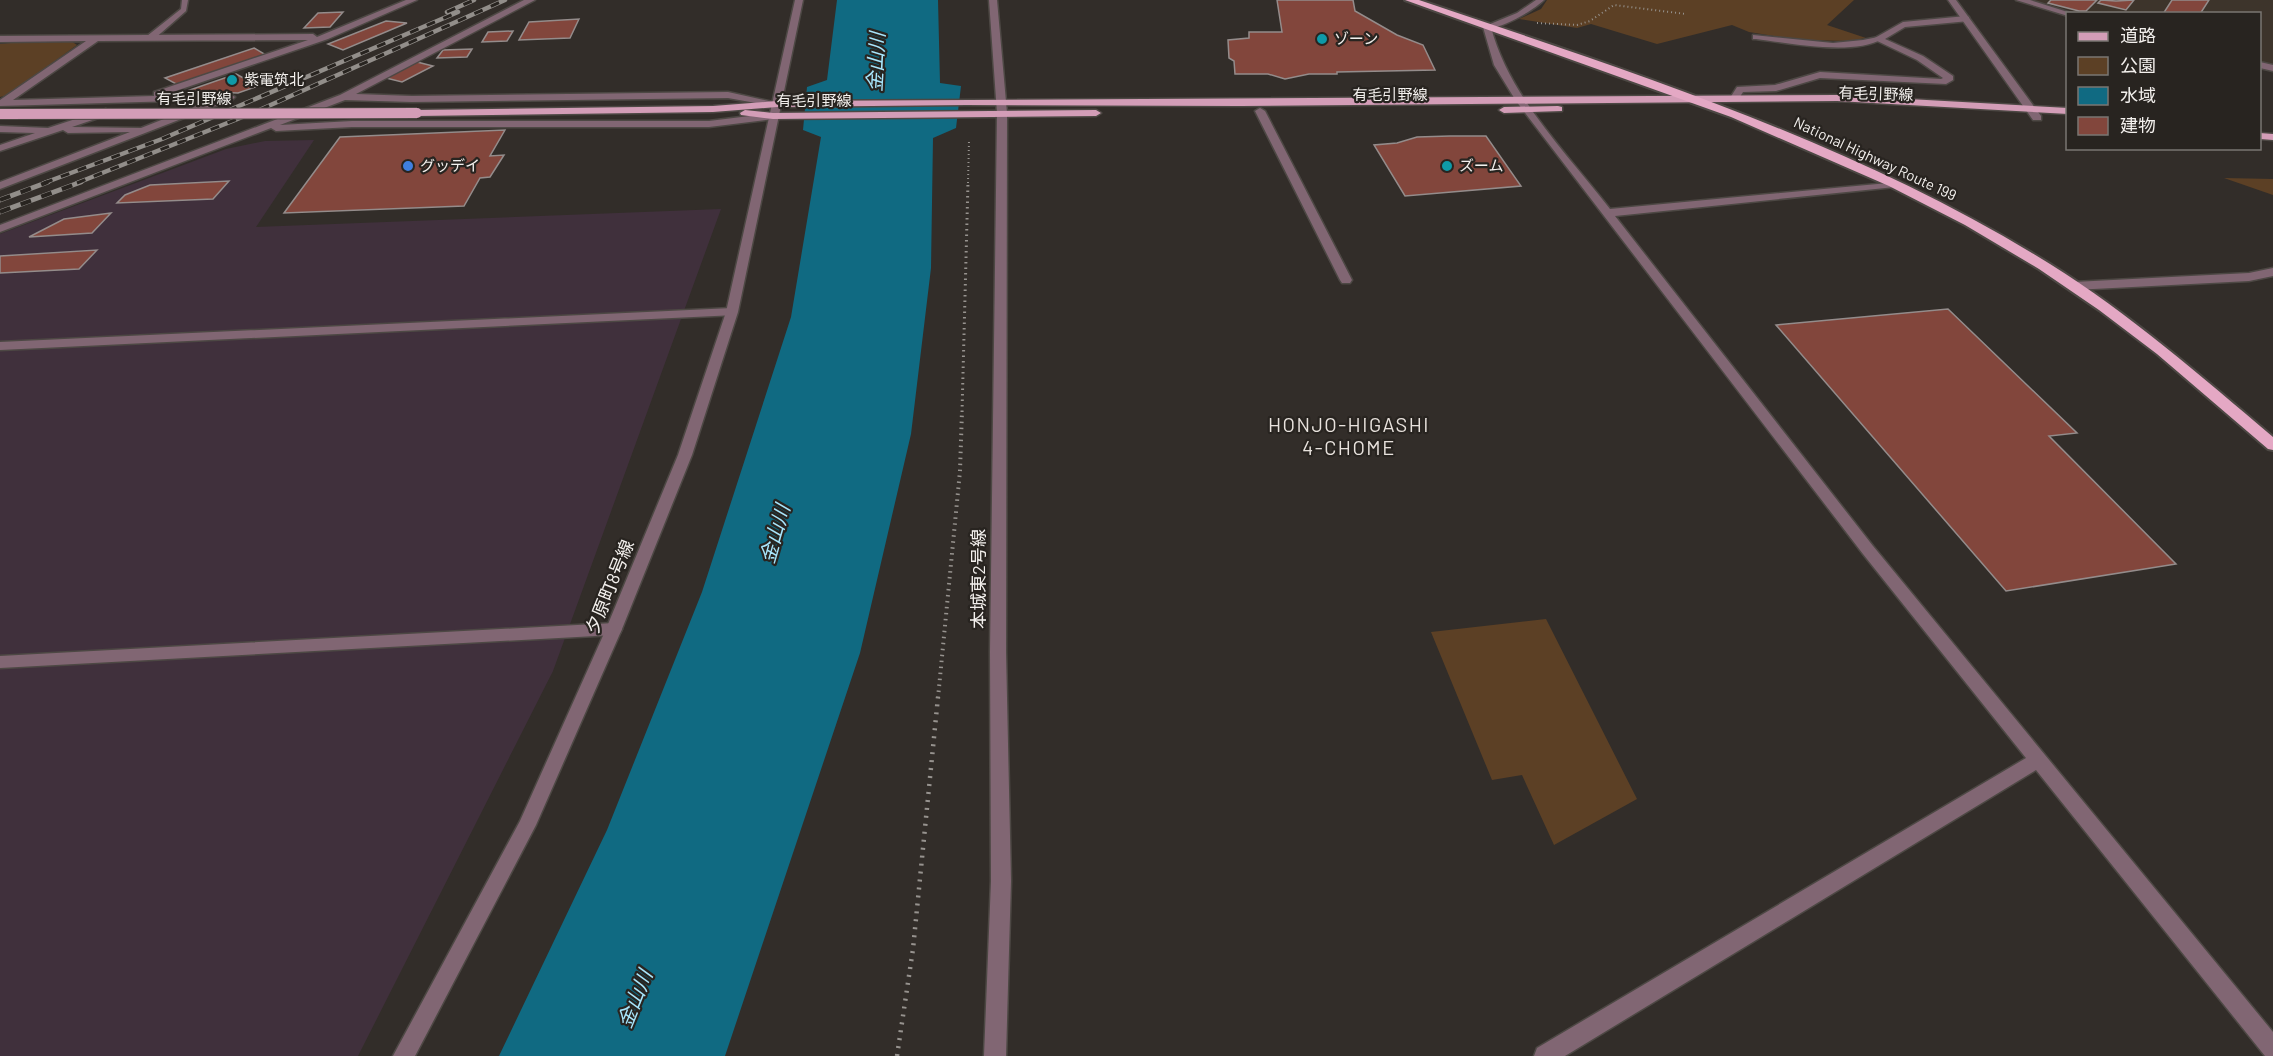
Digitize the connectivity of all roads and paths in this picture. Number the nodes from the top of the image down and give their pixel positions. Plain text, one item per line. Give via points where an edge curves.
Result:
1 (185, 0) edge
2 (413, 0) edge
3 (531, 0) edge
4 (799, 0) edge
5 (993, 0) edge
6 (1410, 0) edge
7 (1541, 0) edge
8 (1952, 0) edge
9 (2020, 0) edge
10 (1434, 4) edge
11 (2066, 13) edge
12 (1686, 14) dead end
13 (1512, 19) junction
14 (1966, 19) junction
15 (1487, 27) junction
16 (98, 37) junction
17 (325, 37) junction
18 (1756, 37) dead end
19 (150, 38) junction
20 (0, 39) edge
21 (1878, 39) junction
22 (343, 97) junction
23 (1688, 98) junction
24 (1735, 98) junction
25 (142, 99) junction
26 (1, 103) edge
27 (1524, 105) junction
28 (1714, 107) junction
29 (1002, 108) junction
30 (2030, 109) junction
31 (775, 110) junction
32 (1260, 111) junction
33 (2066, 111) edge
34 (0, 114) edge
35 (2037, 118) junction
36 (2066, 121) edge
37 (266, 128) junction
38 (0, 129) edge
39 (147, 129) junction
40 (56, 130) junction
41 (969, 141) dead end
42 (0, 148) edge
43 (1895, 184) junction
44 (0, 186) edge
45 (1608, 213) junction
46 (0, 229) edge
47 (2273, 272) edge
48 (1346, 280) dead end
49 (2074, 286) junction
50 (732, 312) junction
51 (0, 346) edge
52 (2273, 445) edge
53 (614, 629) junction
54 (0, 662) edge
55 (2038, 760) junction
56 (2273, 1049) edge
57 (404, 1056) edge
58 (897, 1056) edge
59 (995, 1056) edge
60 (1545, 1056) edge

1 - 19 lane via 184,10
2 - 17 street
3 - 22 street
4 - 31 street, 夕原町8号線
5 - 29 street, 本城東2号線
6 - 10 highway, National Highway Route 199
7 - 13 lane
8 - 14 street
9 - 11 street
10 - 15 highway, National Highway Route 199
12 - 13 path via 1614,5 1575,27
13 - 15 lane
14 - 21 street via 1903,25
14 - 30 street
15 - 23 highway, National Highway Route 199
15 - 27 street via 1504,79
16 - 19 street
16 - 20 street
16 - 26 street
17 - 19 street
17 - 25 street
18 - 21 lane via 1841,45
21 - 24 street via 1920,58 1950,78 1943,82 1820,75 1776,88 1740,89
22 - 31 street via 729,95
22 - 37 street
23 - 24 main road, 有毛引野線
23 - 27 main road, 有毛引野線
23 - 28 highway, National Highway Route 199
24 - 30 main road, 有毛引野線 via 1838,98
25 - 26 street
25 - 39 street via 230,98
25 - 40 street
27 - 28 main road, 有毛引野線
27 - 29 main road, 有毛引野線
27 - 32 main road, 有毛引野線
27 - 45 street
28 - 35 main road, 有毛引野線 via 1911,110
28 - 43 highway, National Highway Route 199 via 1824,150
29 - 31 main road, 有毛引野線 via 966,114 792,116
29 - 31 main road, 有毛引野線 via 966,102 795,103
29 - 32 main road, 有毛引野線
29 - 59 street, 本城東2号線 via 998,640 1001,881
30 - 33 main road, 有毛引野線
30 - 35 street
31 - 34 main road, 有毛引野線, bridge
31 - 37 street via 709,124 352,124
31 - 50 street, 夕原町8号線
32 - 48 street
35 - 36 main road, 有毛引野線
37 - 46 street
38 - 40 street
39 - 40 street
39 - 44 street
40 - 42 street
41 - 58 path via 960,471 913,949
43 - 45 street
43 - 49 highway, National Highway Route 199 via 2010,245
45 - 55 street via 1868,550
47 - 49 street via 2249,277
49 - 52 highway, National Highway Route 199
50 - 51 street
50 - 53 street, 夕原町8号線 via 685,454
53 - 54 street
53 - 57 street, 夕原町8号線 via 527,825
55 - 56 street
55 - 60 street

